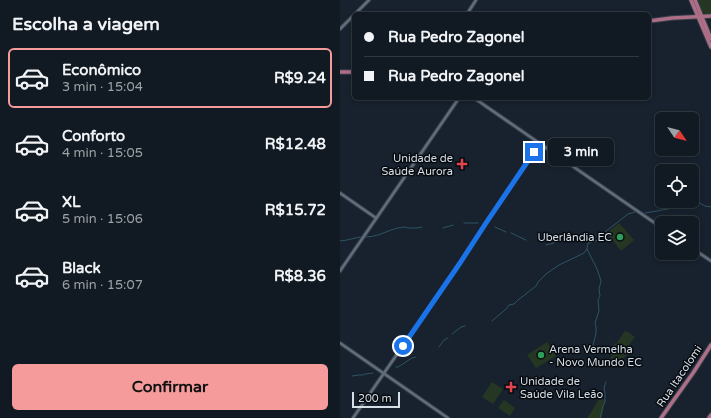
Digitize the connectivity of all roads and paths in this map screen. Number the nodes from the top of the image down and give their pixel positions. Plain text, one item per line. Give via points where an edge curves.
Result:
1 (369, 0) edge
2 (476, 0) edge
3 (691, 0) edge
4 (695, 0) edge
5 (356, 12) edge
6 (468, 12) edge
7 (352, 16) edge
8 (711, 16) edge
9 (700, 17) junction
10 (651, 21) edge
11 (340, 29) edge
12 (711, 39) edge
13 (711, 47) edge
14 (340, 72) edge
15 (352, 72) edge
16 (458, 100) edge
17 (477, 100) edge
18 (540, 144) junction
19 (340, 193) edge
20 (376, 218) junction
21 (655, 223) edge
22 (699, 253) edge
23 (711, 261) edge
24 (340, 271) edge
25 (340, 343) edge
26 (711, 345) edge
27 (384, 374) junction
28 (711, 415) edge
29 (353, 418) edge
30 (448, 418) edge
31 (661, 418) edge
32 (709, 418) edge

1 - 5 street
2 - 6 street
3 - 9 main road
4 - 9 main road
7 - 11 street
8 - 9 main road
9 - 10 main road
9 - 12 main road
9 - 13 main road
14 - 15 main road
16 - 20 street
17 - 18 street
18 - 21 street
18 - 27 street
19 - 20 street
20 - 24 street
22 - 23 street
25 - 27 street
26 - 31 main road, Rua Itacolomi
27 - 29 street
27 - 30 street
28 - 32 main road

